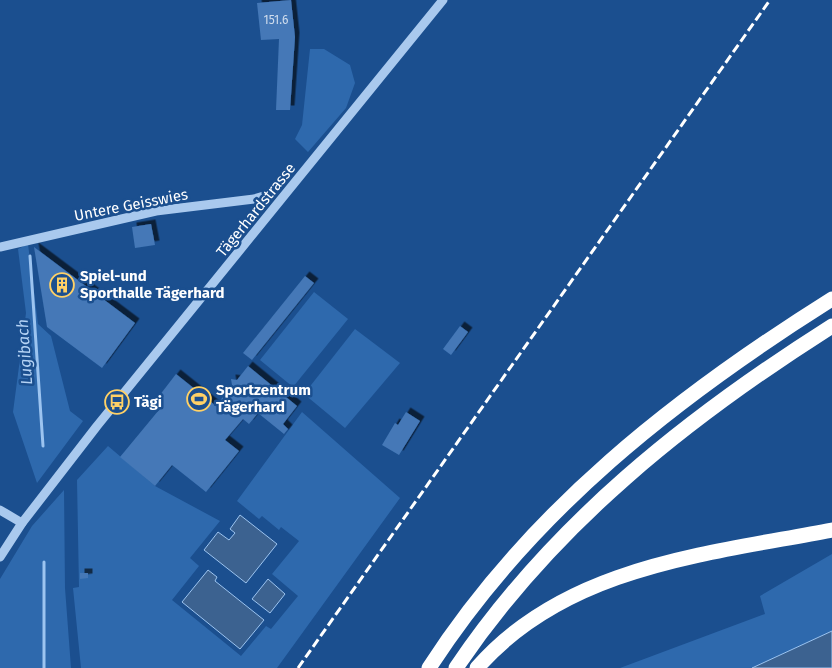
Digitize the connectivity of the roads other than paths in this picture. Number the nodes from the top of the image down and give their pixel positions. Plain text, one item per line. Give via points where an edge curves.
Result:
1 (443, 0) edge
2 (267, 195) dead end
3 (0, 247) edge
4 (832, 299) edge
5 (832, 326) edge
6 (0, 510) edge
7 (22, 523) junction
8 (832, 530) edge
9 (0, 558) edge
10 (429, 668) edge
11 (456, 668) edge
12 (477, 668) edge

1 - 7 street, Tägerhardstrasse via 170,335
2 - 3 street, Untere Geisswies via 156,211
4 - 10 highway via 698,389 592,476 509,561
5 - 11 highway via 712,408 608,493 532,569
6 - 7 street
7 - 9 street, Tägerhardstrasse
8 - 12 highway via 681,558 604,582 563,601 529,622

